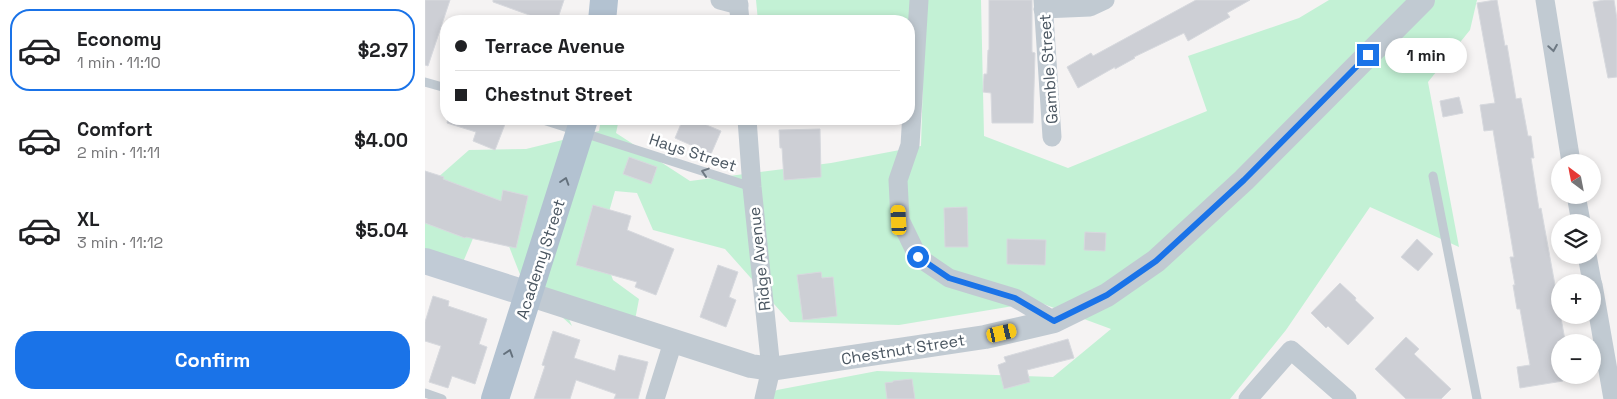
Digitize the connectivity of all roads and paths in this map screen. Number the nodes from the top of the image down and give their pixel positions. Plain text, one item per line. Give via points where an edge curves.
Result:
1 (604, 0) edge
2 (721, 0) edge
3 (919, 0) edge
4 (1105, 0) edge
5 (1423, 0) edge
6 (1545, 0) edge
7 (1043, 4) edge
8 (739, 9) edge
9 (603, 15) edge
10 (915, 64) edge
11 (425, 82) edge
12 (440, 86) edge
13 (583, 125) edge
14 (747, 125) edge
15 (911, 125) edge
16 (1052, 137) dead end
17 (1570, 154) edge
18 (1433, 176) dead end
19 (751, 187) junction
20 (425, 261) edge
21 (528, 294) junction
22 (1054, 321) junction
23 (1599, 324) edge
24 (673, 342) junction
25 (771, 369) junction
26 (425, 393) edge
27 (442, 399) edge
28 (495, 399) edge
29 (655, 399) edge
30 (764, 399) edge
31 (1248, 399) edge
32 (1347, 399) edge
33 (1477, 399) edge
34 (1613, 399) edge

1 - 9 main road
2 - 8 street
3 - 10 street
4 - 7 street via 1090,8
5 - 22 street, Chestnut Street via 1244,180 1156,261 1107,295
6 -> 17 street
7 - 16 street, Gamble Street
11 - 12 lane
19 -> 13 lane, Hays Street
21 -> 13 main road, Academy Street
14 - 19 street, Ridge Avenue
15 - 22 street via 910,145 898,180 899,220 918,257 949,278 1015,298
18 - 33 lane
19 - 25 street, Ridge Avenue
20 - 21 main road, Chestnut Street
21 - 24 street, Chestnut Street
28 -> 21 main road, Academy Street
22 - 25 street, Chestnut Street via 985,337
23 - 34 street
24 - 25 street, Chestnut Street
24 - 29 street
25 - 30 street, Ridge Avenue
26 - 27 lane
31 - 32 street via 1291,350

